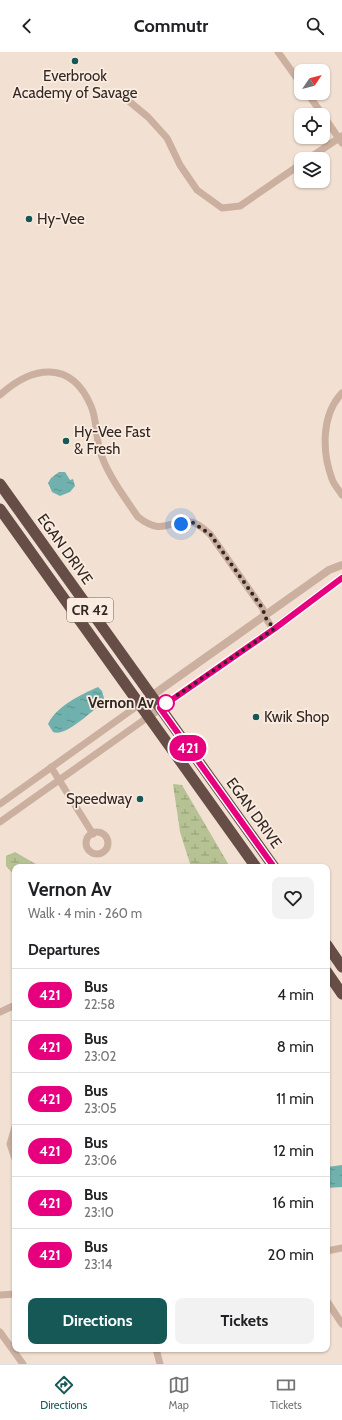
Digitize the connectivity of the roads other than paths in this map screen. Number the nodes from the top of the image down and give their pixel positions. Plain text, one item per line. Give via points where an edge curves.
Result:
1 (278, 52) edge
2 (294, 74) edge
3 (119, 93) dead end
4 (330, 124) edge
5 (341, 139) edge
6 (320, 152) edge
7 (294, 169) edge
8 (342, 393) edge
9 (0, 395) edge
10 (0, 484) edge
11 (342, 495) edge
12 (0, 509) edge
13 (342, 565) edge
14 (342, 578) edge
15 (265, 617) junction
16 (274, 629) junction
17 (152, 696) junction
18 (140, 704) junction
19 (160, 708) junction
20 (148, 717) junction
21 (51, 768) junction
22 (59, 779) junction
23 (0, 804) edge
24 (0, 822) edge
25 (93, 834) dead end
26 (254, 864) edge
27 (272, 864) edge
28 (330, 949) edge
29 (342, 967) edge
30 (330, 976) edge
31 (342, 994) edge
32 (12, 1006) edge
33 (0, 1012) edge
34 (12, 1138) edge
35 (12, 1150) edge
36 (342, 1248) edge
37 (330, 1250) edge
38 (12, 1294) edge
39 (0, 1296) edge
40 (330, 1306) edge
41 (342, 1324) edge
42 (0, 1332) edge
43 (12, 1349) edge
44 (14, 1352) edge
45 (157, 1352) edge
46 (23, 1364) edge
47 (160, 1364) edge

1 - 2 street
3 - 7 street via 148,117 167,138 180,165 197,190 222,208 240,206
4 - 5 street
5 - 6 street
8 - 11 street via 329,414 326,428 326,454 332,480
9 - 15 street via 14,382 48,371 63,374 71,380 91,406 98,445 108,469 138,517 157,527 192,522 210,534 263,609
10 - 17 highway, EGAN DRIVE / CR 42
12 - 18 highway, EGAN DRIVE / CR 42
13 - 15 street via 329,570
14 - 16 street
15 - 16 street
15 - 17 street
16 - 19 street
17 - 18 street
17 - 19 highway, EGAN DRIVE / CR 42
18 - 20 highway, EGAN DRIVE / CR 42
18 - 21 street
19 - 20 street
19 - 27 highway, EGAN DRIVE / CR 42
20 - 22 street
20 - 26 highway, EGAN DRIVE / CR 42
21 - 22 street
21 - 23 street
22 - 24 street
22 - 25 street
28 - 29 highway
30 - 31 highway
32 - 33 street
34 - 35 street
36 - 37 street
38 - 39 street
40 - 41 street
42 - 43 street
44 - 46 street
45 - 47 street

